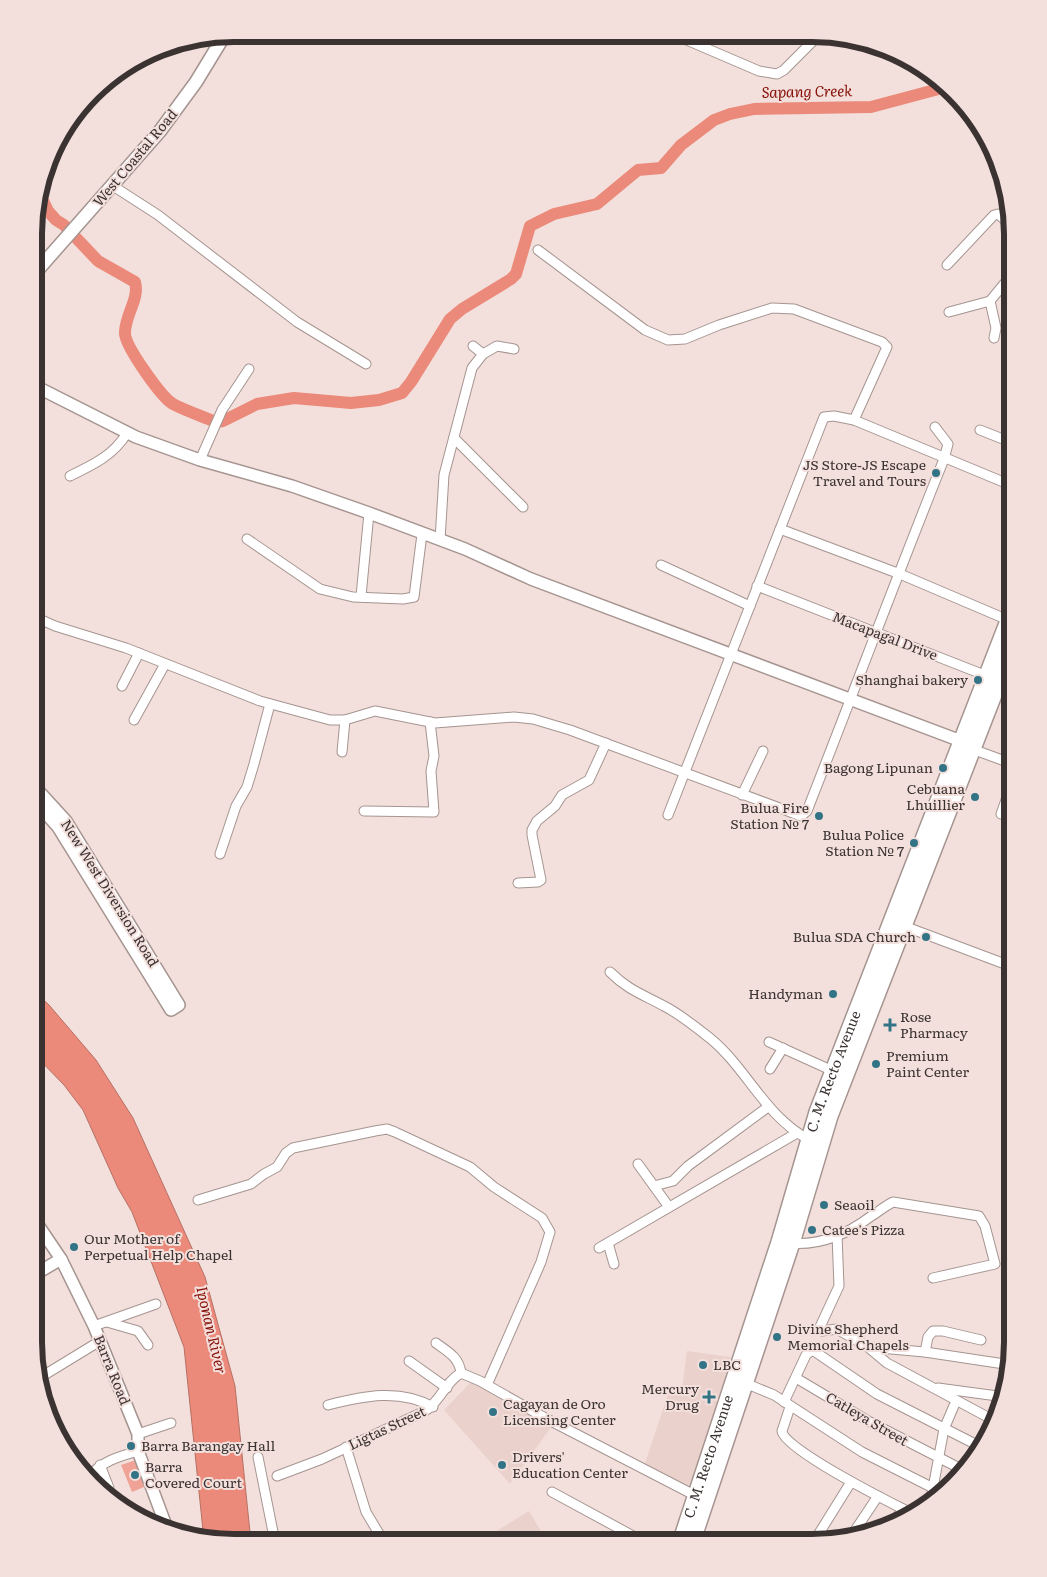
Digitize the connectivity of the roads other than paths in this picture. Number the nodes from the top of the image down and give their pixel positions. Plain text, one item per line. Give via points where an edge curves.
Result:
1 (691, 42) edge
2 (813, 42) edge
3 (220, 43) edge
4 (113, 186) junction
5 (1004, 219) edge
6 (538, 250) dead end
7 (947, 265) dead end
8 (42, 266) edge
9 (1005, 283) edge
10 (990, 301) junction
11 (949, 312) dead end
12 (994, 338) dead end
13 (473, 346) dead end
14 (514, 349) dead end
15 (483, 354) junction
16 (366, 364) dead end
17 (250, 368) dead end
18 (42, 390) edge
19 (854, 420) junction
20 (935, 427) dead end
21 (980, 430) dead end
22 (128, 433) junction
23 (454, 438) junction
24 (1005, 440) edge
25 (944, 459) junction
26 (200, 460) junction
27 (70, 476) dead end
28 (1005, 483) edge
29 (523, 507) dead end
30 (369, 513) junction
31 (780, 529) junction
32 (422, 534) junction
33 (247, 538) dead end
34 (440, 540) junction
35 (661, 565) dead end
36 (900, 574) junction
37 (757, 586) junction
38 (360, 596) junction
39 (750, 606) junction
40 (1005, 612) edge
41 (42, 620) edge
42 (875, 631) junction
43 (1005, 651) edge
44 (139, 653) junction
45 (732, 653) junction
46 (165, 664) junction
47 (1005, 668) edge
48 (1000, 681) edge
49 (122, 686) dead end
50 (851, 698) junction
51 (270, 704) junction
52 (134, 720) dead end
53 (345, 720) junction
54 (430, 722) junction
55 (606, 744) junction
56 (967, 745) junction
57 (763, 751) dead end
58 (342, 752) dead end
59 (1005, 761) edge
60 (685, 772) junction
61 (42, 795) edge
62 (742, 795) junction
63 (1005, 803) edge
64 (42, 809) edge
65 (364, 811) dead end
66 (1001, 814) dead end
67 (668, 815) dead end
68 (220, 854) dead end
69 (518, 883) dead end
70 (898, 924) junction
71 (1005, 963) edge
72 (610, 972) dead end
73 (769, 1042) dead end
74 (782, 1048) junction
75 (770, 1069) dead end
76 (832, 1071) junction
77 (768, 1107) junction
78 (802, 1136) junction
79 (638, 1164) dead end
80 (654, 1186) junction
81 (198, 1200) dead end
82 (668, 1207) junction
83 (42, 1231) edge
84 (838, 1235) junction
85 (608, 1243) junction
86 (785, 1243) junction
87 (599, 1248) dead end
88 (61, 1259) junction
89 (614, 1264) dead end
90 (42, 1270) edge
91 (933, 1278) dead end
92 (156, 1304) dead end
93 (107, 1322) junction
94 (94, 1326) junction
95 (981, 1340) dead end
96 (100, 1341) junction
97 (436, 1343) dead end
98 (148, 1346) dead end
99 (868, 1348) junction
100 (925, 1352) junction
101 (409, 1361) dead end
102 (1003, 1364) edge
103 (461, 1373) junction
104 (45, 1374) edge
105 (796, 1378) junction
106 (486, 1385) junction
107 (744, 1386) junction
108 (447, 1388) junction
109 (932, 1388) junction
110 (997, 1396) edge
111 (956, 1401) junction
112 (328, 1405) dead end
113 (787, 1405) junction
114 (433, 1407) junction
115 (989, 1418) edge
116 (171, 1424) dead end
117 (944, 1429) junction
118 (138, 1434) junction
119 (975, 1444) edge
120 (346, 1447) junction
121 (138, 1451) junction
122 (258, 1456) dead end
123 (938, 1458) junction
124 (100, 1465) junction
125 (958, 1468) edge
126 (93, 1472) edge
127 (277, 1476) dead end
128 (851, 1482) junction
129 (939, 1487) edge
130 (110, 1488) dead end
131 (936, 1489) edge
132 (552, 1492) dead end
133 (878, 1496) junction
134 (701, 1498) junction
135 (903, 1509) joint
136 (900, 1514) edge
137 (164, 1521) edge
138 (856, 1530) edge
139 (273, 1534) edge
140 (379, 1534) edge
141 (629, 1534) edge
142 (684, 1534) edge
143 (694, 1534) edge
144 (819, 1534) edge

1 - 2 street via 759,71 777,74
3 - 4 main road, West Coastal Road via 160,132
4 - 8 main road, West Coastal Road
4 - 16 street via 158,215 297,322
5 - 7 street via 998,214 994,215
6 - 19 street via 645,330 668,340 685,339 728,322 783,307 882,342 887,347
9 - 10 street
10 - 11 street
10 - 12 street via 996,328
13 - 15 street
14 - 15 street via 497,346
15 - 23 street via 472,368
17 - 26 street via 222,410
18 - 22 street
19 - 25 street
19 - 31 street via 824,417
20 - 25 street via 948,444
21 - 24 street
22 - 26 street
22 - 27 street via 120,445 96,464
23 - 29 street
23 - 34 street via 444,475
25 - 28 street
25 - 36 street
26 - 30 street via 292,486
30 - 32 street
30 - 38 street
31 - 36 street
31 - 37 street
32 - 34 street
32 - 38 street via 414,597
33 - 38 street via 320,589 341,596
34 - 45 street via 530,579
35 - 39 street
36 - 40 street
36 - 42 street
37 - 39 street
37 - 42 street, Macapagal Drive
39 - 45 street
41 - 44 street
42 - 48 street, Macapagal Drive
42 - 50 street
43 - 48 highway, C. M. Recto Avenue
44 - 46 street
44 - 49 street
45 - 50 street
45 - 60 street
46 - 51 street
46 - 52 street
47 - 48 highway, C. M. Recto Avenue
48 - 56 highway, C. M. Recto Avenue
50 - 56 street
50 - 62 street via 804,814 801,816
51 - 53 street via 330,720
51 - 68 street via 247,787 236,806
53 - 54 street via 375,711
53 - 58 street
54 - 55 street via 514,717 533,719
54 - 65 street via 434,812
55 - 60 street
55 - 69 street via 589,780 562,795 555,806 537,821 532,835 540,880
56 - 59 street
56 - 70 highway, C. M. Recto Avenue
57 - 62 street
60 - 62 street
60 - 67 street
61 - 64 street, New West Diversion Road via 66,822 175,1007 62,833
63 - 66 street
70 - 71 street
70 - 76 highway, C. M. Recto Avenue
70 - 86 highway, C. M. Recto Avenue
72 - 77 street via 640,996 665,1006 712,1040 738,1067
73 - 74 street
74 - 75 street
74 - 76 street
76 - 78 highway, C. M. Recto Avenue
77 - 78 street
77 - 80 street via 688,1166 673,1181
78 - 82 street
78 - 86 highway, C. M. Recto Avenue
79 - 80 street
80 - 82 street
81 - 106 street via 251,1184 277,1167 293,1148 387,1129 470,1167 542,1218 550,1232 541,1262
82 - 85 street
83 - 88 street, Barra Road
84 - 86 street via 810,1245
84 - 91 street via 894,1202 975,1214 981,1218 995,1264
84 - 99 street via 839,1286 818,1328 822,1331 837,1330
85 - 87 street
85 - 89 street
86 - 107 highway, C. M. Recto Avenue
86 - 134 highway, C. M. Recto Avenue
88 - 90 street
88 - 94 street, Barra Road
92 - 93 street
93 - 94 street
93 - 98 street via 138,1331
94 - 96 street, Barra Road
95 - 100 street via 943,1330 933,1331 928,1337
96 - 104 street
96 - 118 street, Barra Road
97 - 103 street via 454,1356
99 - 100 street
99 - 109 street via 887,1363
100 - 102 street
101 - 108 street
103 - 106 street
103 - 108 street, Ligtas Street
105 - 113 street
105 - 117 street via 806,1354 814,1351 872,1392
105 - 123 street, Catleya Street
106 - 134 street
107 - 113 street
107 - 134 highway, C. M. Recto Avenue
108 - 114 street, Ligtas Street
109 - 110 street
109 - 111 street
111 - 115 street
111 - 117 street
112 - 114 street via 361,1397 399,1395
113 - 128 street via 783,1436 799,1450
113 - 131 street via 862,1452
114 - 120 street, Ligtas Street
116 - 118 street
117 - 119 street
117 - 123 street
118 - 121 street, Barra Road
120 - 127 street, Ligtas Street
120 - 140 street via 366,1512
121 - 124 street via 114,1457
121 - 137 street, Barra Road
122 - 139 street
123 - 125 street, Catleya Street
123 - 129 street
124 - 126 street
124 - 130 street
128 - 133 street
128 - 144 street
132 - 141 street
133 - 135 street
133 - 138 street
134 - 142 highway, C. M. Recto Avenue
134 - 143 highway, C. M. Recto Avenue
135 - 136 street

